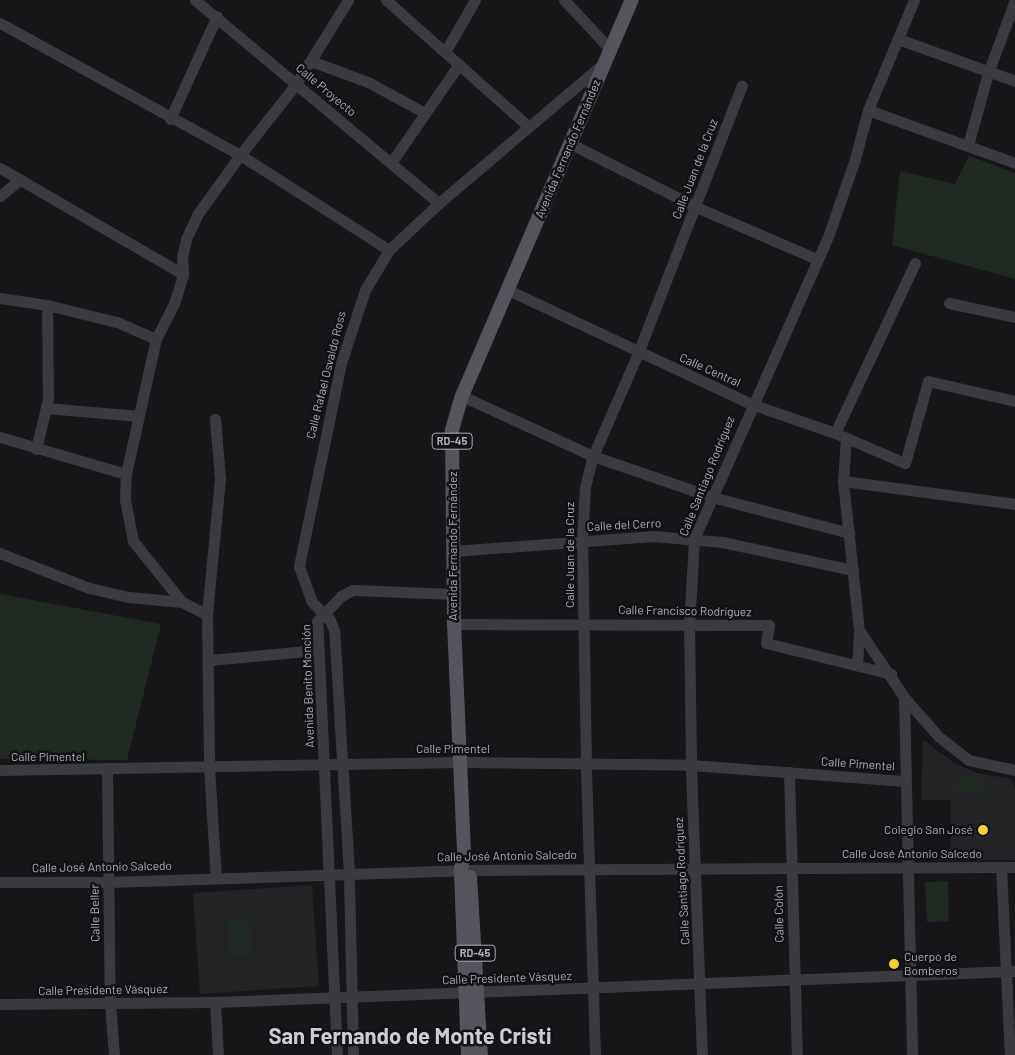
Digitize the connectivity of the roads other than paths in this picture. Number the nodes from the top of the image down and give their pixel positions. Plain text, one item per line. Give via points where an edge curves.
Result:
1 (348, 0) edge
2 (386, 0) edge
3 (475, 0) edge
4 (564, 0) edge
5 (632, 0) edge
6 (914, 0) edge
7 (1015, 0) edge
8 (198, 1) edge
9 (217, 16) junction
10 (0, 23) edge
11 (898, 39) junction
12 (445, 52) junction
13 (609, 56) junction
14 (311, 61) junction
15 (459, 64) junction
16 (988, 73) junction
17 (1015, 81) edge
18 (296, 84) junction
19 (742, 85) dead end
20 (868, 110) junction
21 (425, 113) junction
22 (170, 119) junction
23 (529, 127) junction
24 (570, 144) junction
25 (968, 145) junction
26 (240, 155) junction
27 (391, 163) junction
28 (1015, 163) edge
29 (0, 168) edge
30 (20, 179) junction
31 (0, 196) edge
32 (439, 202) junction
33 (696, 207) junction
34 (389, 250) junction
35 (817, 259) junction
36 (915, 263) dead end
37 (183, 274) junction
38 (508, 290) junction
39 (0, 298) edge
40 (949, 303) dead end
41 (47, 305) junction
42 (1015, 317) edge
43 (156, 339) junction
44 (638, 353) junction
45 (462, 396) junction
46 (1015, 401) edge
47 (751, 404) junction
48 (46, 408) junction
49 (139, 416) junction
50 (215, 419) dead end
51 (835, 433) junction
52 (0, 438) edge
53 (846, 438) junction
54 (36, 449) junction
55 (593, 456) junction
56 (126, 474) junction
57 (843, 481) junction
58 (712, 497) junction
59 (1015, 504) edge
60 (849, 533) junction
61 (694, 539) junction
62 (582, 541) junction
63 (454, 551) junction
64 (0, 554) edge
65 (852, 570) junction
66 (453, 594) junction
67 (182, 602) junction
68 (322, 614) junction
69 (207, 615) junction
70 (584, 623) junction
71 (454, 624) junction
72 (689, 627) junction
73 (859, 630) junction
74 (318, 650) junction
75 (878, 656) junction
76 (210, 660) junction
77 (862, 666) junction
78 (890, 674) junction
79 (904, 697) junction
80 (461, 762) junction
81 (341, 763) junction
82 (324, 764) junction
83 (586, 765) junction
84 (691, 766) junction
85 (209, 767) junction
86 (0, 770) edge
87 (1015, 770) edge
88 (107, 771) junction
89 (789, 772) junction
90 (905, 781) junction
91 (906, 867) junction
92 (1001, 867) junction
93 (1015, 867) edge
94 (694, 868) junction
95 (792, 868) junction
96 (590, 869) junction
97 (465, 870) junction
98 (350, 873) junction
99 (328, 874) junction
100 (216, 878) junction
101 (0, 882) edge
102 (109, 882) junction
103 (1010, 972) edge
104 (912, 974) junction
105 (700, 982) junction
106 (794, 982) junction
107 (593, 989) junction
108 (472, 993) junction
109 (335, 996) junction
110 (352, 996) junction
111 (215, 1002) junction
112 (0, 1004) edge
113 (110, 1004) junction
114 (114, 1055) edge
115 (218, 1055) edge
116 (337, 1055) edge
117 (353, 1055) edge
118 (468, 1055) edge
119 (481, 1055) edge
120 (595, 1055) edge
121 (702, 1055) edge
122 (797, 1055) edge
123 (912, 1055) edge
124 (1010, 1055) edge

1 - 14 street
2 - 12 street
3 - 12 street
4 - 13 street
5 - 13 main road, RD-45
6 - 11 street, Calle Santiago Rodríguez
7 - 16 street
8 - 9 street, Calle Proyecto
9 - 18 street, Calle Proyecto
9 - 22 street
10 - 22 street
11 - 16 street
11 - 20 street, Calle Santiago Rodríguez
12 - 15 street
13 - 23 street, Calle Rafael Osvaldo Ross
13 - 24 main road, Avenida Fernando Fernández / RD-45
14 - 18 street
14 - 21 street via 368,82
15 - 21 street
15 - 23 street
16 - 17 street
16 - 25 street
18 - 26 street
18 - 27 street, Calle Proyecto
19 - 33 street, Calle Juan de la Cruz
20 - 25 street
20 - 35 street, Calle Santiago Rodríguez via 843,196
21 - 27 street
22 - 26 street
23 - 32 street, Calle Rafael Osvaldo Ross
24 - 33 street
24 - 38 main road, Avenida Fernando Fernández / RD-45
25 - 28 street
26 - 34 street
26 - 37 street via 197,215 182,257
27 - 32 street, Calle Proyecto
29 - 30 street
30 - 31 street
30 - 37 street
32 - 34 street, Calle Rafael Osvaldo Ross
33 - 35 street
33 - 44 street, Calle Juan de la Cruz
34 - 68 street, Calle Rafael Osvaldo Ross via 365,290 344,353 299,566 312,602
35 - 47 street, Calle Santiago Rodríguez
36 - 51 street
37 - 43 street via 174,304
38 - 44 street, Calle Central
38 - 45 main road, Avenida Fernando Fernández / RD-45
39 - 41 street
40 - 42 street
41 - 43 street via 117,322
41 - 48 street
43 - 49 street
44 - 47 street, Calle Central
44 - 55 street, Calle Juan de la Cruz
45 - 55 street
45 - 63 main road, Avenida Fernando Fernández / RD-45 via 452,430
46 - 53 street, Calle Central via 928,381 905,463
47 - 51 street, Calle Central
47 - 58 street, Calle Santiago Rodríguez
48 - 49 street
48 - 54 street
49 - 56 street
50 - 69 street via 220,480
51 - 53 street, Calle Central
52 - 54 street
53 - 57 street
54 - 56 street
55 - 58 street
55 - 62 street, Calle Juan de la Cruz via 583,504
56 - 67 street via 125,500 133,541
57 - 59 street
57 - 60 street
58 - 60 street
58 - 61 street, Calle Santiago Rodríguez
60 - 65 street
61 - 62 street, Calle del Cerro via 653,536
61 - 65 street, Calle del Cerro
61 - 72 street, Calle Santiago Rodríguez
62 - 63 street, Calle del Cerro
62 - 70 street, Calle Juan de la Cruz
63 - 66 main road, Avenida Fernando Fernández / RD-45
64 - 67 street via 89,588 129,597
65 - 73 street
66 - 68 street via 353,590 341,596
66 - 71 main road, Avenida Fernando Fernández / RD-45
67 - 69 street
68 - 74 street, Avenida Benito Monción via 317,621
68 - 81 street, Avenida Benito Monción via 330,620 334,630
69 - 76 street
70 - 71 street, Calle Francisco Rodríguez
70 - 72 street, Calle Francisco Rodríguez
70 - 83 street, Calle Juan de la Cruz
71 - 80 main road, Avenida Fernando Fernández / RD-45
72 - 77 street, Calle Francisco Rodríguez via 769,625 766,643
72 - 84 street, Calle Santiago Rodríguez
73 - 75 street
73 - 77 street
74 - 76 street
74 - 82 street, Avenida Benito Monción
75 - 77 street
75 - 78 street
76 - 85 street
77 - 78 street, Calle Francisco Rodríguez
78 - 79 street
79 - 87 street via 938,736 969,760
79 - 90 street
80 - 81 street, Calle Pimentel
80 - 83 street, Calle Pimentel
80 - 97 main road, Avenida Fernando Fernández / RD-45
81 - 82 street, Calle Pimentel
81 - 98 street, Avenida Benito Monción
82 - 85 street, Calle Pimentel
82 - 99 street, Avenida Benito Monción
83 - 84 street, Calle Pimentel
83 - 96 street, Calle Juan de la Cruz
84 - 89 street, Calle Pimentel
84 - 94 street, Calle Santiago Rodríguez
85 - 88 street, Calle Pimentel
85 - 100 street
86 - 88 street, Calle Pimentel
88 - 102 street, Calle Beller
89 - 90 street, Calle Pimentel
89 - 95 street, Calle Colón
90 - 91 street
91 - 92 street, Calle José Antonio Salcedo
91 - 95 street, Calle José Antonio Salcedo
91 - 104 street
92 - 93 street, Calle José Antonio Salcedo
92 - 103 street
94 - 95 street, Calle José Antonio Salcedo
94 - 96 street, Calle José Antonio Salcedo
94 - 105 street, Calle Santiago Rodríguez
95 - 106 street, Calle Colón
96 - 97 street, Calle José Antonio Salcedo
96 - 107 street, Calle Juan de la Cruz
97 - 98 street, Calle José Antonio Salcedo
97 - 108 main road, Avenida Fernando Fernández / RD-45
98 - 99 street, Calle José Antonio Salcedo
98 - 110 street, Avenida Benito Monción
99 - 100 street, Calle José Antonio Salcedo
99 - 109 street, Avenida Benito Monción
100 - 102 street, Calle José Antonio Salcedo
101 - 102 street, Calle José Antonio Salcedo
102 - 113 street, Calle Beller
103 - 104 street, Calle Presidente Vásquez
103 - 124 street
104 - 106 street, Calle Presidente Vásquez
104 - 123 street
105 - 106 street, Calle Presidente Vásquez
105 - 107 street, Calle Presidente Vásquez
105 - 121 street, Calle Santiago Rodríguez
106 - 122 street, Calle Colón
107 - 108 street, Calle Presidente Vásquez
107 - 120 street, Calle Juan de la Cruz
108 - 110 street, Calle Presidente Vásquez
108 - 118 main road, Avenida Fernando Fernández / RD-45
108 - 119 main road, Avenida Fernando Fernández / RD-45
109 - 110 street, Calle Presidente Vásquez
109 - 111 street, Calle Presidente Vásquez
109 - 116 street, Avenida Benito Monción
110 - 117 street, Avenida Benito Monción
111 - 113 street, Calle Presidente Vásquez
111 - 115 street
112 - 113 street, Calle Presidente Vásquez
113 - 114 street, Calle Beller

